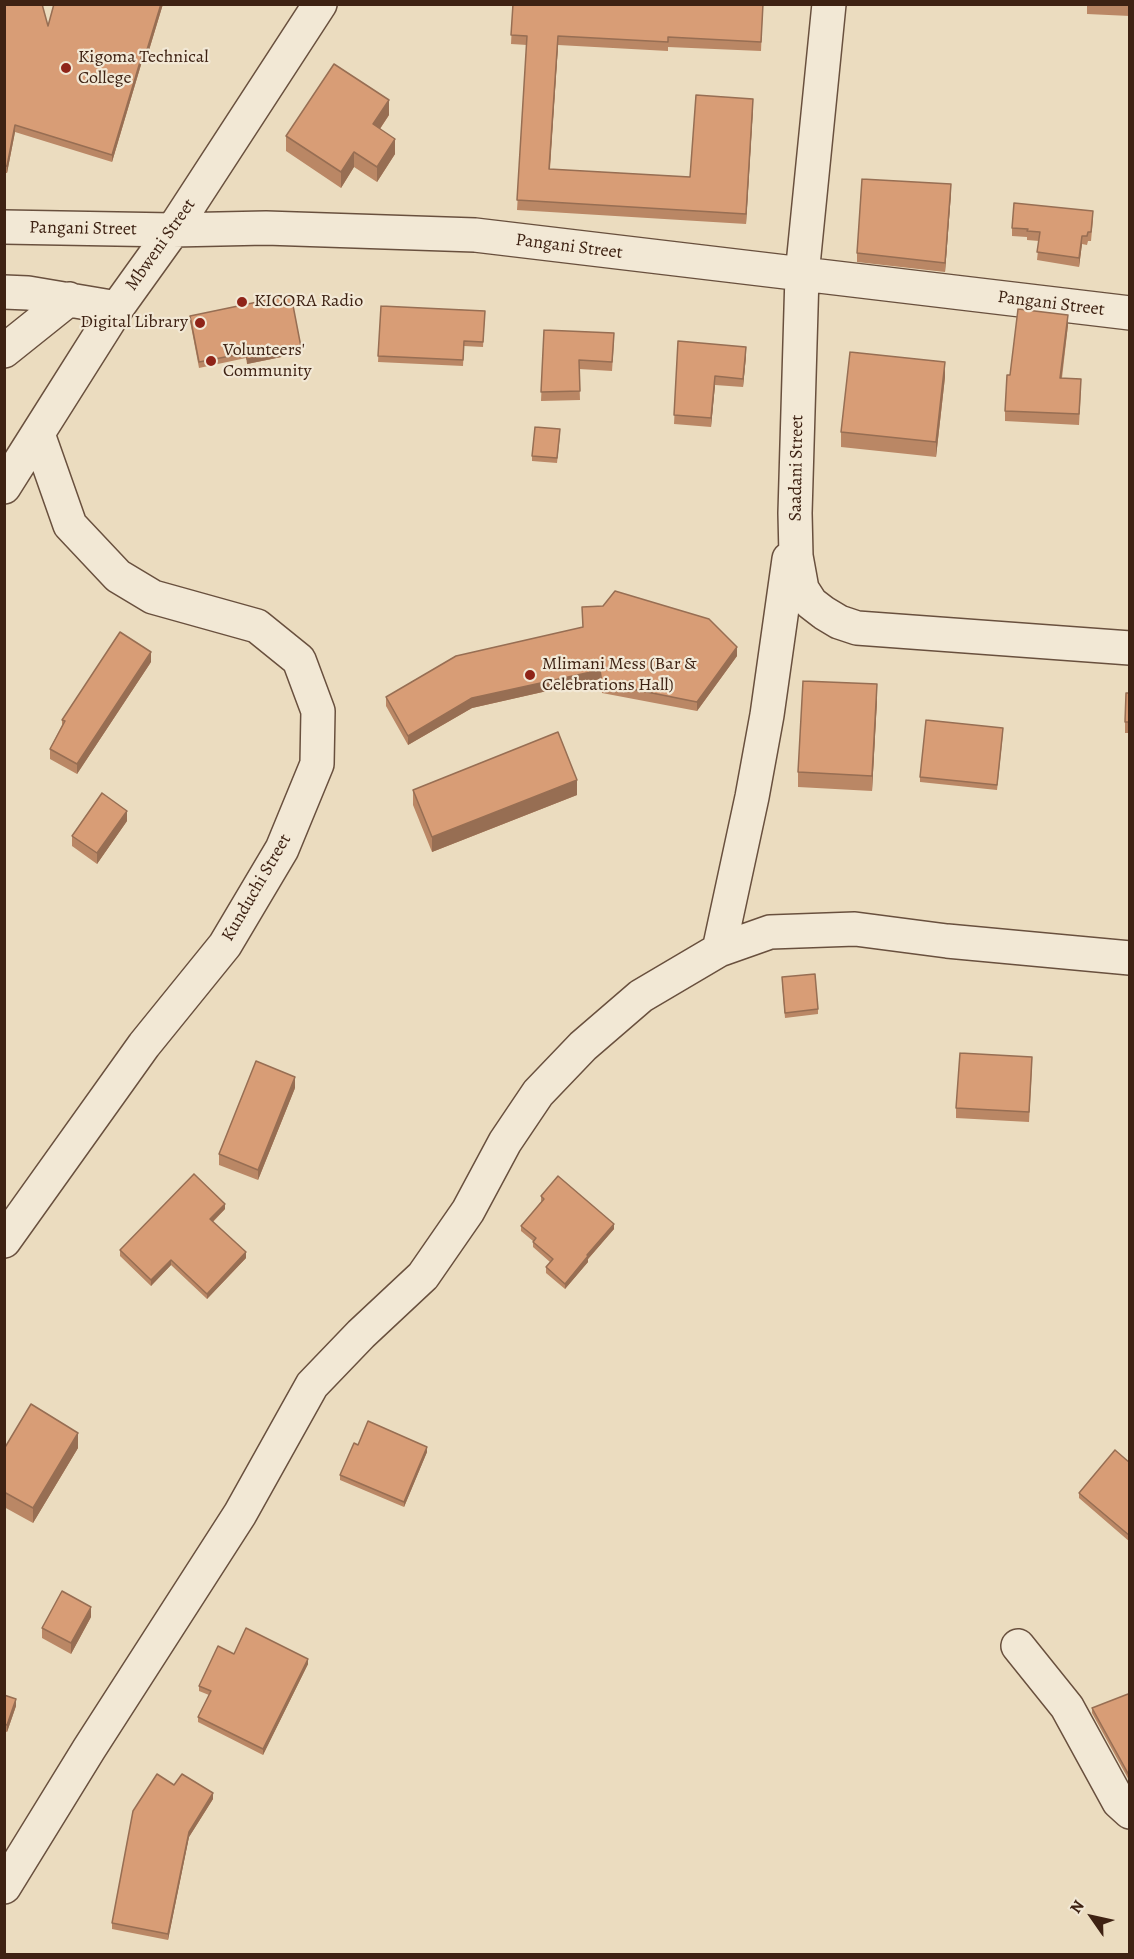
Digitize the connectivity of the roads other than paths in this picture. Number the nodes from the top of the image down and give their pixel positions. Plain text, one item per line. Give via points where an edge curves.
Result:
1 (320, 4) edge
2 (829, 4) edge
3 (4, 227) edge
4 (173, 230) junction
5 (802, 274) junction
6 (4, 292) edge
7 (69, 299) junction
8 (117, 308) junction
9 (1130, 313) edge
10 (4, 351) edge
11 (38, 434) junction
12 (4, 488) edge
13 (795, 513) junction
14 (1130, 648) edge
15 (719, 950) junction
16 (1130, 958) edge
17 (4, 1241) edge
18 (1018, 1646) dead end
19 (1130, 1812) edge
20 (4, 1887) edge

1 - 4 street, Mbweni Street
2 - 5 street, Saadani Street
3 - 4 street, Pangani Street
4 - 5 street, Pangani Street via 266,228 475,235
4 - 8 street, Mbweni Street
5 - 9 street, Pangani Street
5 - 13 street, Saadani Street
6 - 7 street
7 - 8 street
7 - 10 street
8 - 11 street, Mbweni Street
11 - 12 street, Mbweni Street
11 - 17 street, Kunduchi Street via 70,525 117,576 153,597 257,626 299,660 318,711 317,764 282,849 225,945 144,1045
13 - 14 street, Saadani Street via 802,589 811,603 838,622 857,628
13 - 15 street via 752,797
15 - 16 street via 770,932 855,929
15 - 20 street via 641,996 553,1077 505,1142 468,1211 423,1276 312,1385 240,1514
18 - 19 street via 1067,1707 1119,1802

